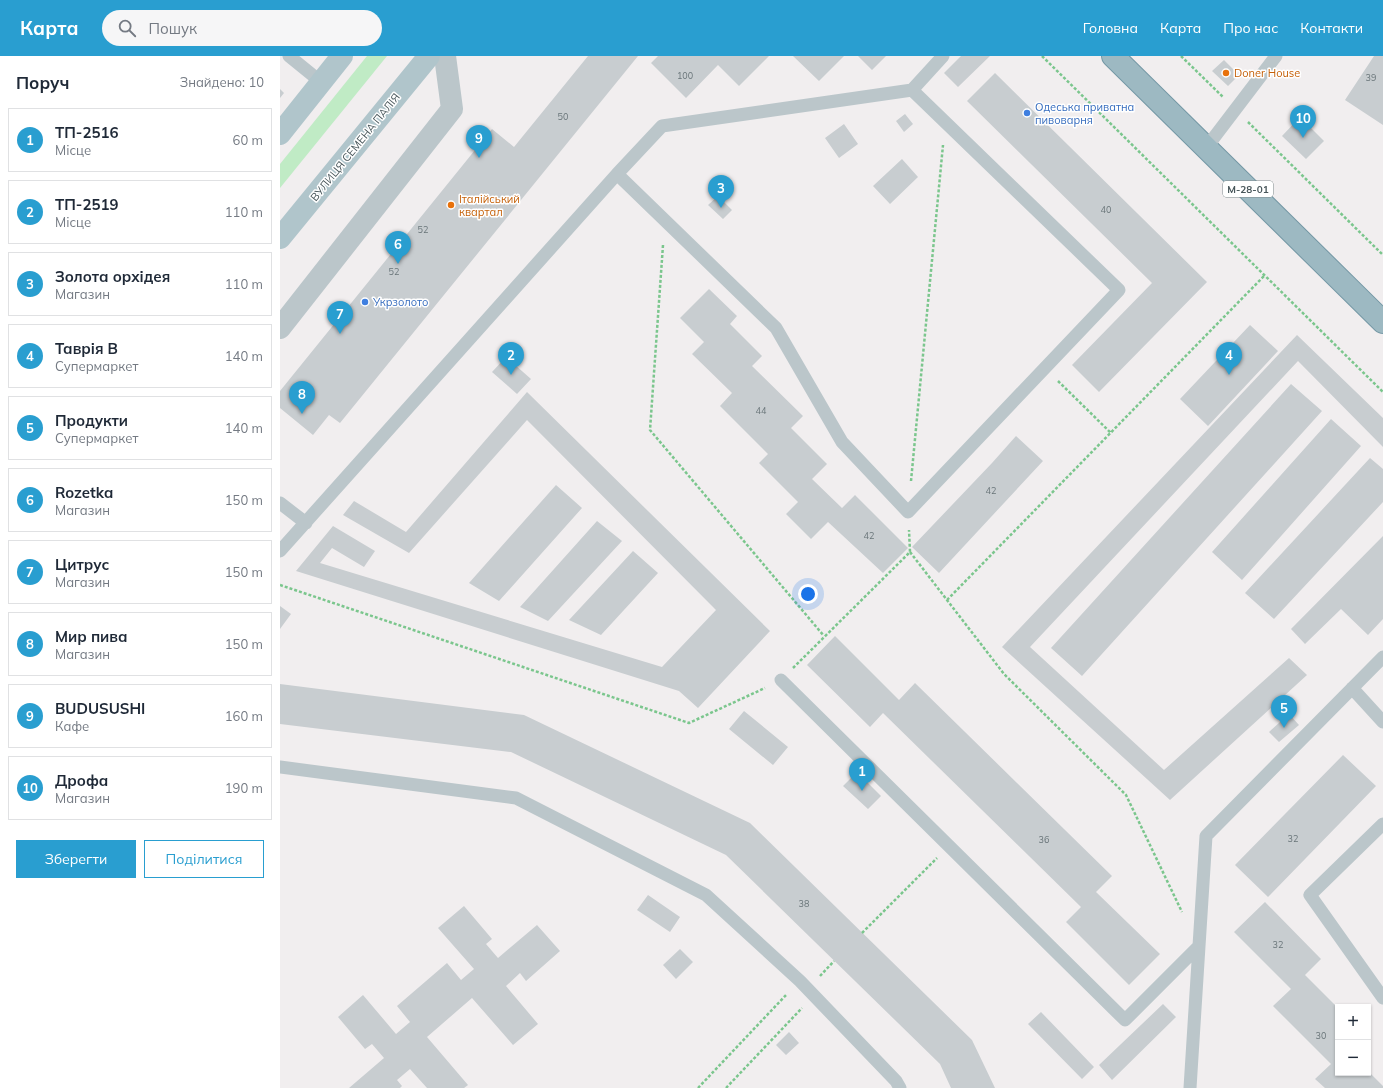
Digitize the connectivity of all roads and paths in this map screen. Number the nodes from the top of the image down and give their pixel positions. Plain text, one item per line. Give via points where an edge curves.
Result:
1 (289, 56) edge
2 (342, 56) edge
3 (429, 56) edge
4 (445, 56) edge
5 (943, 56) edge
6 (1042, 56) edge
7 (1113, 56) edge
8 (1181, 56) edge
9 (1276, 56) edge
10 (321, 82) junction
11 (912, 90) junction
12 (1235, 109) junction
13 (945, 122) junction
14 (280, 134) edge
15 (1206, 148) junction
16 (617, 174) junction
17 (665, 221) junction
18 (280, 238) edge
19 (1383, 255) edge
20 (1265, 275) junction
21 (1383, 322) edge
22 (280, 328) edge
23 (1044, 368) junction
24 (1383, 392) edge
25 (1111, 433) junction
26 (280, 503) edge
27 (908, 512) junction
28 (306, 523) junction
29 (280, 551) edge
30 (910, 552) junction
31 (280, 585) edge
32 (947, 600) junction
33 (824, 636) junction
34 (1383, 657) edge
35 (780, 680) junction
36 (1352, 688) junction
37 (1383, 722) edge
38 (280, 767) edge
39 (1383, 824) edge
40 (949, 846) junction
41 (862, 933) dead end
42 (1199, 946) junction
43 (800, 981) junction
44 (814, 997) junction
45 (1383, 998) edge
46 (698, 1088) edge
47 (726, 1088) edge
48 (900, 1088) edge
49 (1190, 1088) edge

1 - 10 lane
2 - 10 main road
3 - 18 main road, ВУЛИЦЯ СЕМЕНА ПАЛІЯ
4 - 22 street via 452,110
5 - 11 lane
6 - 20 path
7 - 15 highway, М-28-01
8 - 12 path
9 - 12 lane
10 - 14 main road
11 - 13 lane
11 - 16 lane via 662,126
12 - 15 lane
12 - 19 path
13 - 23 lane via 1119,290
13 - 27 path
15 - 21 highway, М-28-01
16 - 17 lane
16 - 28 lane
17 - 27 lane via 776,328 842,442
17 - 33 path via 650,430
20 - 24 path
20 - 25 path
23 - 25 path
23 - 27 lane
25 - 32 path
26 - 28 lane
27 - 30 path
28 - 29 lane
30 - 32 path
30 - 33 path
31 - 35 path via 689,724
32 - 42 path via 1004,674 1126,795
33 - 35 path
34 - 36 lane
35 - 40 lane
36 - 37 lane
36 - 42 lane via 1206,836
38 - 43 lane via 516,798 706,895
39 - 45 lane via 1310,894
40 - 41 path
40 - 42 lane via 1125,1020
42 - 49 lane
43 - 44 lane
43 - 46 path
44 - 47 path
44 - 48 lane

